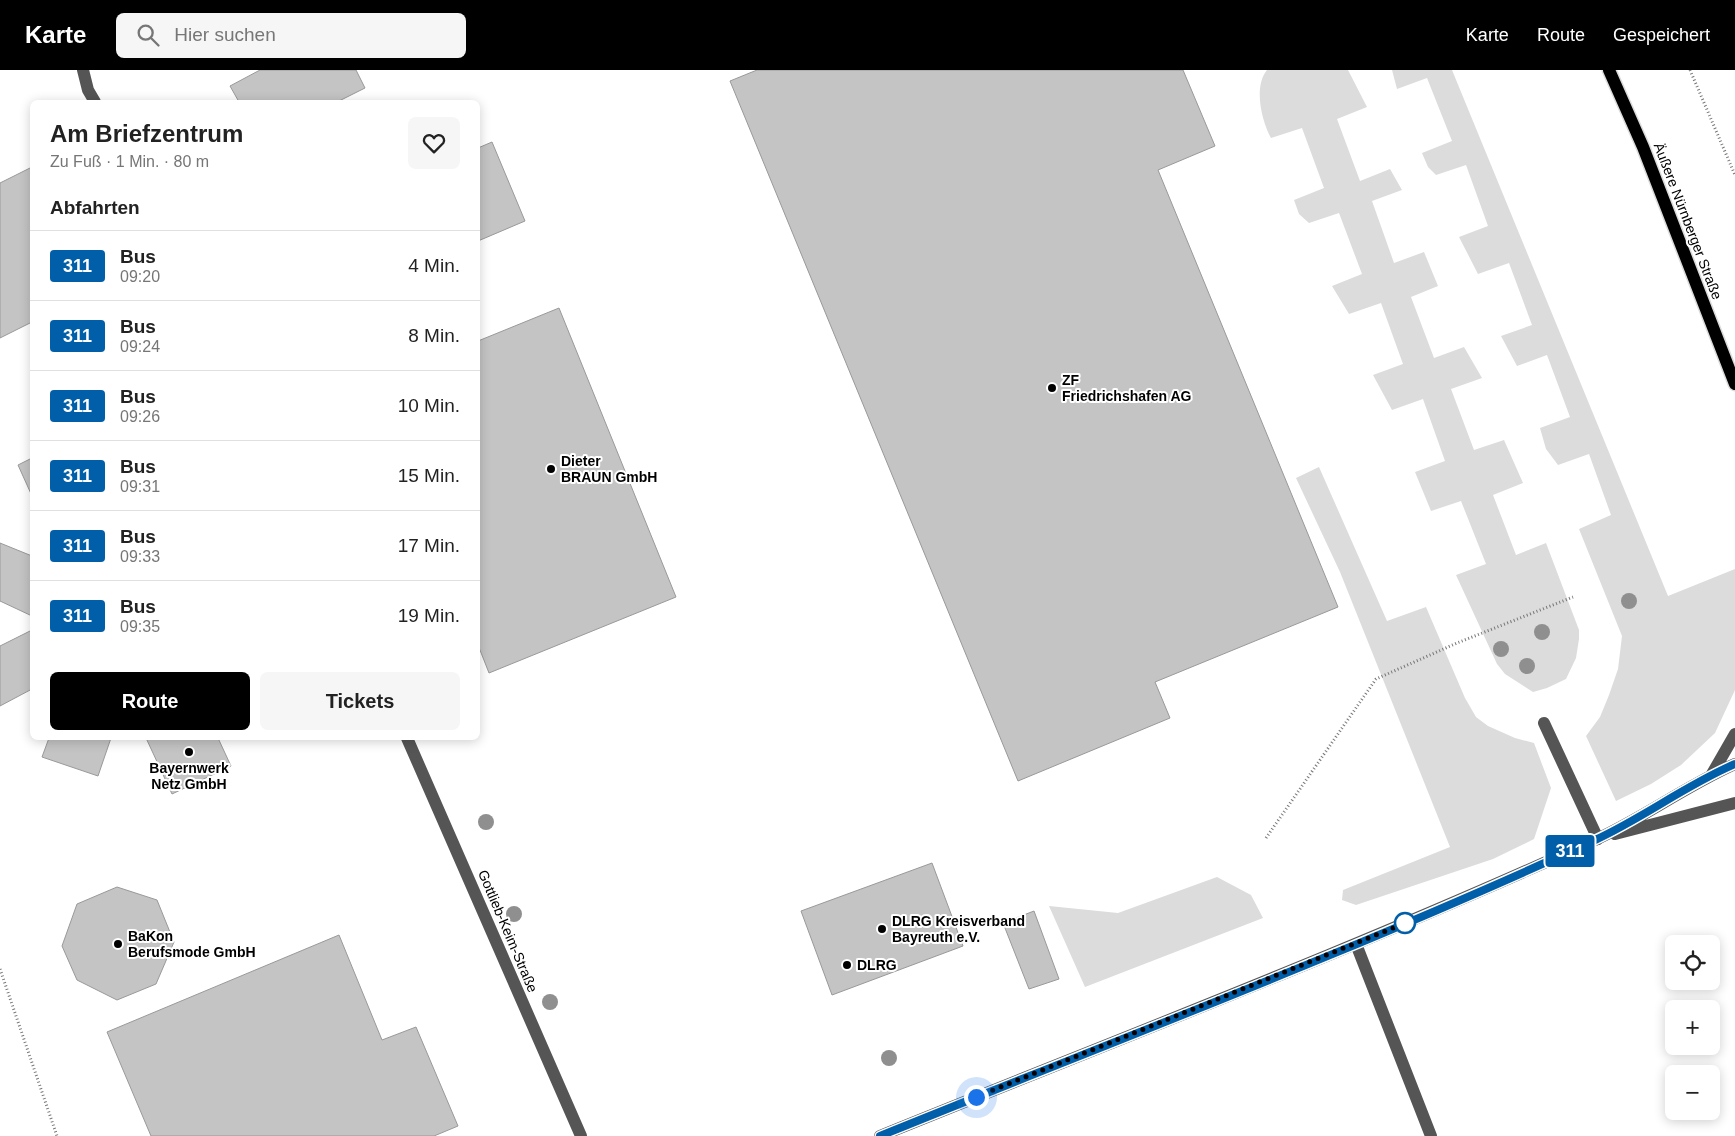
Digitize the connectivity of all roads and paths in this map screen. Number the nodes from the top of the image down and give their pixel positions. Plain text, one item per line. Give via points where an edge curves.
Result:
1 (83, 70) edge
2 (1609, 70) edge
3 (1690, 70) edge
4 (94, 100) edge
5 (1735, 175) edge
6 (1735, 384) edge
7 (1573, 597) dead end
8 (1544, 723) dead end
9 (1735, 734) edge
10 (408, 740) edge
11 (1735, 764) edge
12 (1712, 774) junction
13 (1735, 803) edge
14 (1266, 838) dead end
15 (1598, 839) junction
16 (1356, 944) junction
17 (0, 969) edge
18 (57, 1136) edge
19 (581, 1136) edge
20 (880, 1136) edge
21 (1431, 1136) edge

1 - 4 street
2 - 6 main road, Äußere Nürnberger Straße via 1643,147
3 - 5 path
7 - 14 path via 1376,679
8 - 15 street
9 - 12 street
10 - 19 street, Gottlieb-Keim-Straße
11 - 12 street
12 - 15 street
13 - 15 street
15 - 16 street
16 - 20 street
16 - 21 street
17 - 18 path

